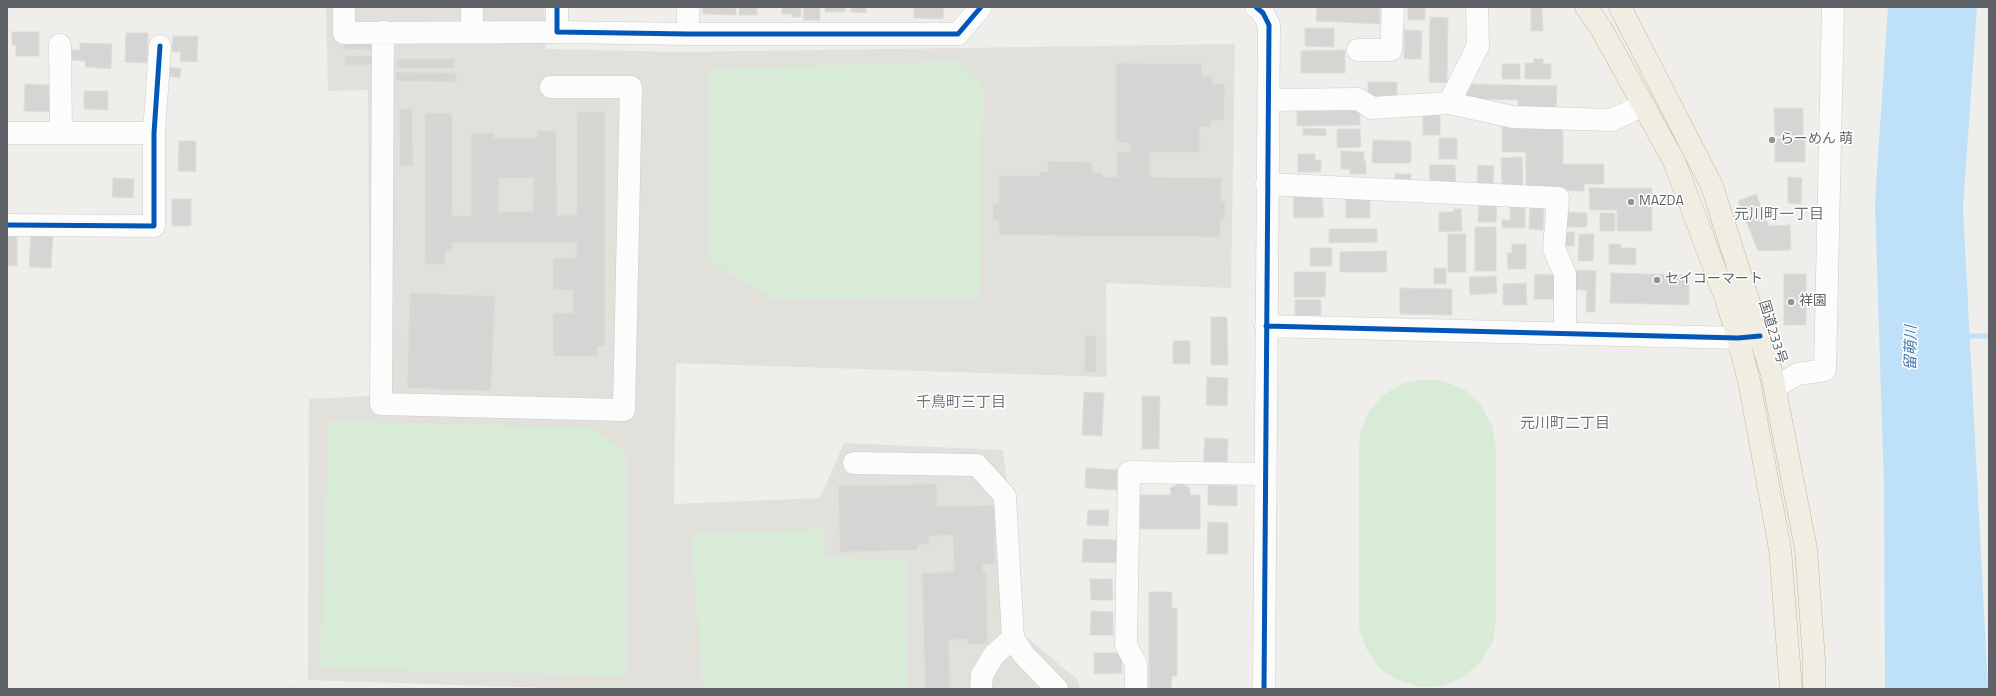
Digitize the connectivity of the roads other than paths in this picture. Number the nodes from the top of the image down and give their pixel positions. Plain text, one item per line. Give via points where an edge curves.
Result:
1 (344, 7) edge
2 (472, 7) edge
3 (557, 7) edge
4 (688, 7) edge
5 (981, 7) edge
6 (1393, 7) edge
7 (1477, 7) edge
8 (1586, 7) edge
9 (1620, 7) edge
10 (1833, 7) edge
11 (1262, 9) edge
12 (383, 32) junction
13 (472, 32) junction
14 (557, 32) junction
15 (688, 34) junction
16 (60, 45) dead end
17 (160, 46) dead end
18 (1358, 50) dead end
19 (551, 87) dead end
20 (1268, 100) junction
21 (1449, 103) junction
22 (1643, 105) junction
23 (7, 133) edge
24 (61, 133) junction
25 (154, 133) junction
26 (1267, 184) junction
27 (7, 225) edge
28 (1266, 326) junction
29 (1565, 333) junction
30 (1760, 336) junction
31 (1738, 338) junction
32 (1775, 387) junction
33 (854, 463) dead end
34 (1265, 474) junction
35 (1013, 638) junction
36 (981, 689) edge
37 (1057, 689) edge
38 (1136, 689) edge
39 (1264, 689) edge
40 (1791, 689) edge
41 (1814, 689) edge

1 - 12 street via 344,33
2 - 13 street
3 - 14 street
4 - 15 street
5 - 15 street via 958,34
6 - 18 street via 1391,50
7 - 21 street via 1478,46
8 - 22 highway via 1602,30
9 - 30 highway, 国道233号 via 1712,186
10 - 32 street via 1825,370 1798,374
11 - 20 street via 1269,25
12 - 13 street
12 - 19 street via 381,404 624,410 631,87
13 - 14 street
14 - 15 street
16 - 24 street
17 - 25 street
20 - 21 street via 1358,98 1372,108
20 - 26 street
21 - 22 street via 1513,117 1612,120
22 - 31 highway via 1674,162 1726,299
23 - 24 street
24 - 25 street
25 - 27 street via 154,226
26 - 28 street
26 - 29 street via 1558,198 1554,249 1565,274
28 - 29 street
28 - 34 street
29 - 31 street
30 - 31 street
30 - 32 highway, 国道233号
31 - 40 highway via 1749,381 1780,549
32 - 41 highway, 国道233号 via 1806,549
33 - 35 street via 977,465 1005,496
34 - 38 street via 1129,472 1126,645 1136,664
34 - 39 street
35 - 36 street via 994,655 982,675
35 - 37 street via 1024,655

